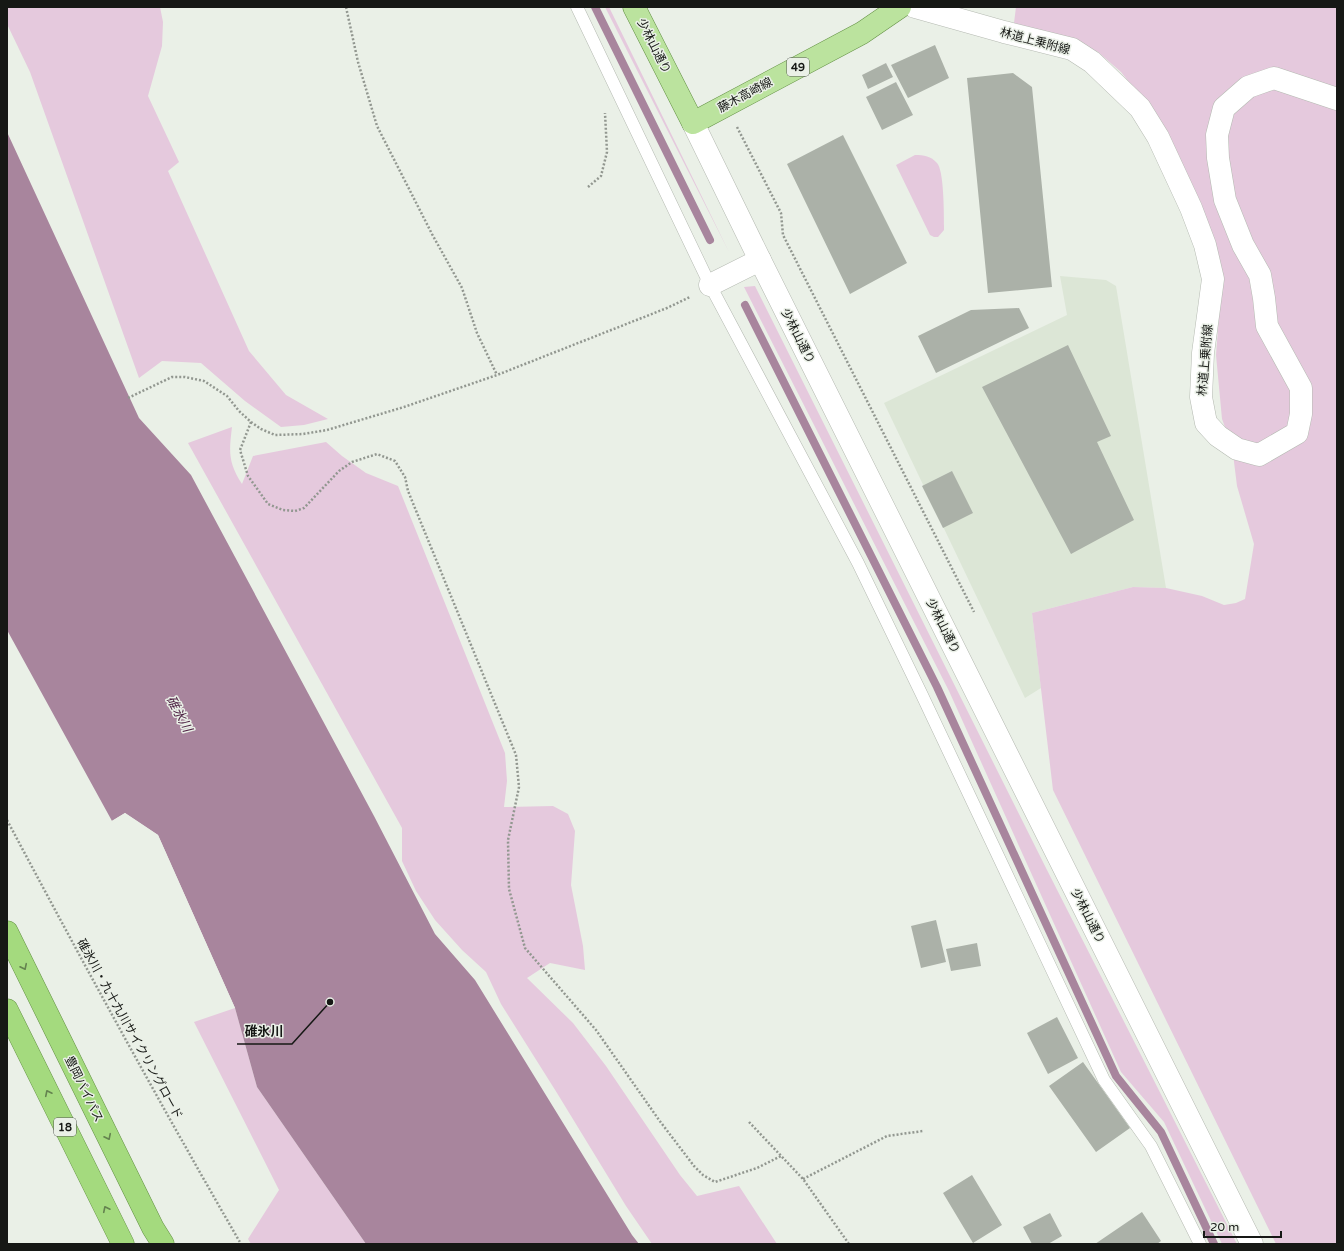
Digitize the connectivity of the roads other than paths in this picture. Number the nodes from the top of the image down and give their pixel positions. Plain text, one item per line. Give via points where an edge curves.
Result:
1 (577, 7) edge
2 (634, 7) edge
3 (900, 7) edge
4 (915, 7) edge
5 (1337, 99) edge
6 (693, 123) junction
7 (760, 260) junction
8 (710, 285) junction
9 (7, 932) edge
10 (7, 1010) edge
11 (123, 1244) edge
12 (163, 1244) edge
13 (1200, 1244) edge
14 (1252, 1244) edge

1 - 8 lane
2 - 6 main road, 少林山通り
3 - 6 main road, 藤木高崎線 / 49 via 862,33
4 - 5 street, 林道上乗附線 via 1072,49 1092,62 1140,108 1158,137 1191,208 1214,279 1203,353 1201,398 1206,423 1218,436 1237,449 1259,456 1297,433 1301,414 1301,388 1267,326 1260,275 1243,245 1226,200 1216,135 1224,108 1248,87 1274,78
6 - 7 street, 少林山通り
7 - 8 street
7 - 14 street, 少林山通り
8 - 13 lane via 858,563 1104,1080 1151,1146
9 -> 12 highway, 豊岡バイパス
11 -> 10 highway, 18

